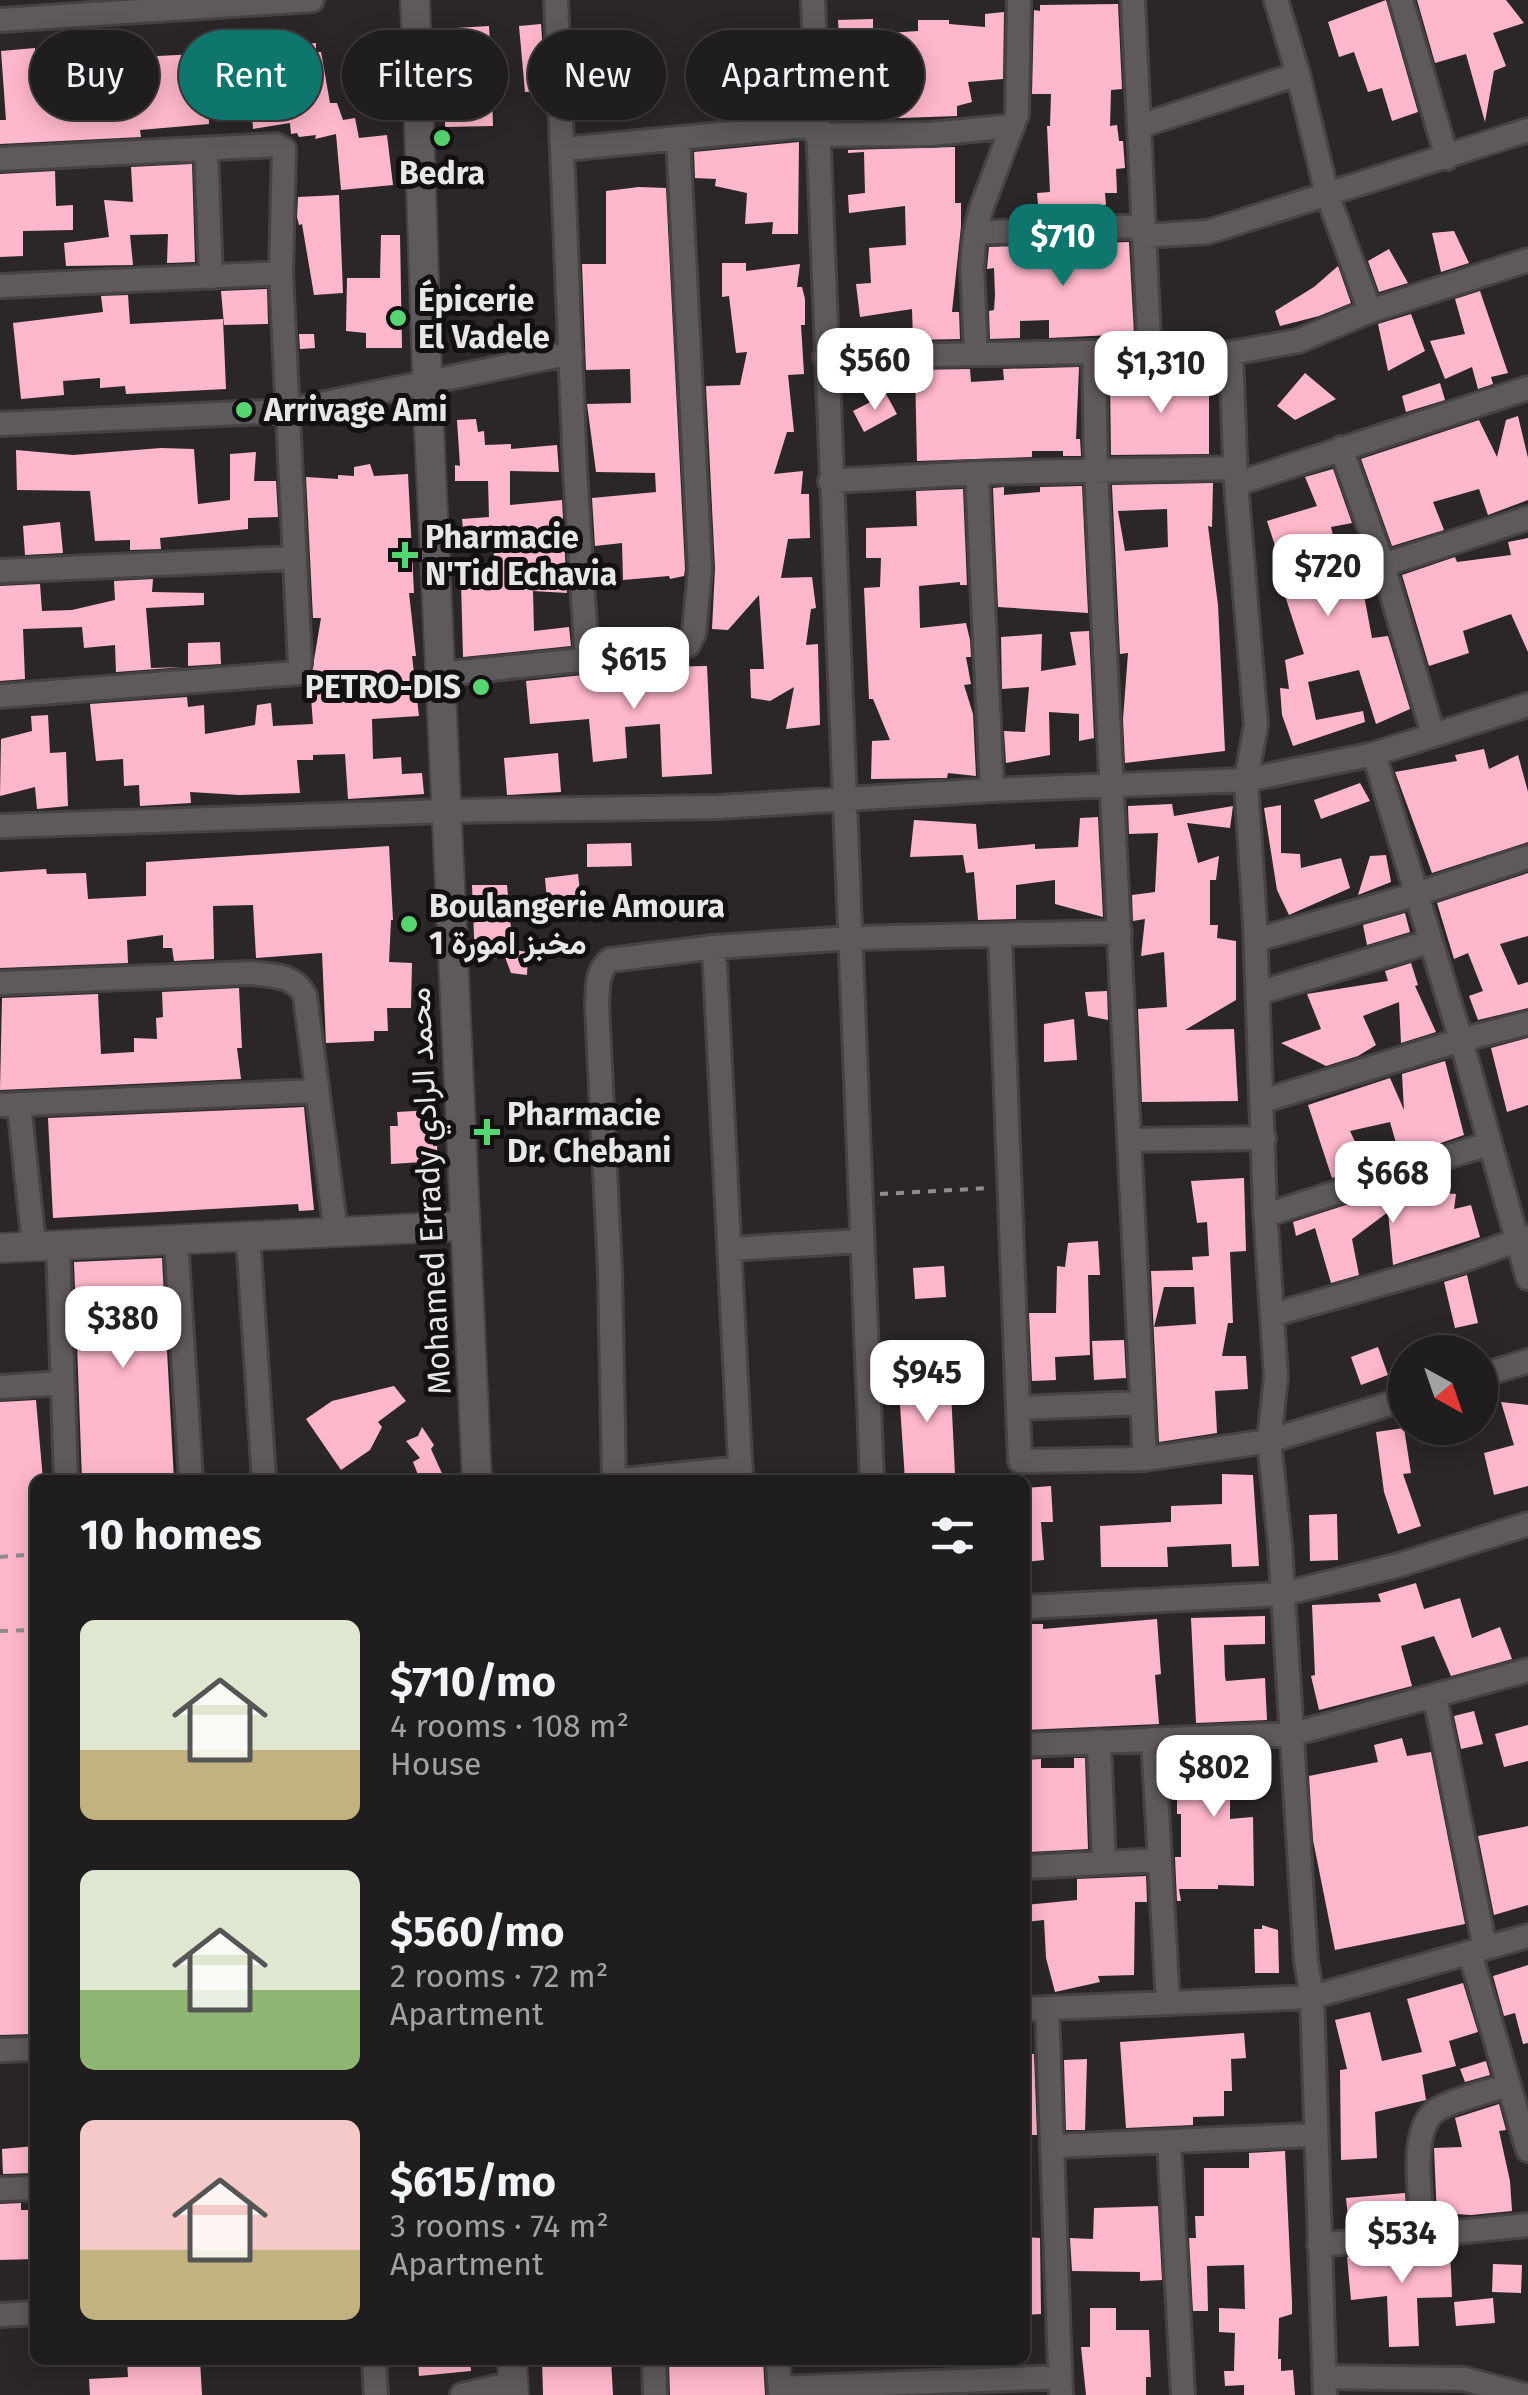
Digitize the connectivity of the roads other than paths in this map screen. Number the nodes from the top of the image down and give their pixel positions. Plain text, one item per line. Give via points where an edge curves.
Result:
1 (312, 0) edge
2 (415, 0) edge
3 (556, 0) edge
4 (813, 0) edge
5 (1019, 0) edge
6 (1132, 0) edge
7 (1276, 0) edge
8 (1401, 0) edge
9 (0, 20) edge
10 (1298, 74) junction
11 (1013, 126) junction
12 (1140, 126) junction
13 (816, 130) junction
14 (1528, 130) edge
15 (678, 138) junction
16 (206, 149) junction
17 (564, 149) junction
18 (1447, 158) junction
19 (0, 160) edge
20 (1327, 194) junction
21 (1142, 231) junction
22 (975, 234) junction
23 (1528, 260) edge
24 (281, 274) junction
25 (211, 276) junction
26 (0, 286) edge
27 (1370, 310) junction
28 (1094, 352) junction
29 (571, 353) junction
30 (1231, 353) junction
31 (976, 354) junction
32 (825, 357) junction
33 (1150, 360) junction
34 (428, 381) junction
35 (1527, 393) edge
36 (286, 411) junction
37 (0, 424) edge
38 (1341, 448) junction
39 (1096, 472) junction
40 (977, 473) junction
41 (1236, 476) junction
42 (830, 481) junction
43 (1528, 518) edge
44 (294, 558) junction
45 (1382, 565) junction
46 (0, 571) edge
47 (587, 660) junction
48 (441, 674) junction
49 (0, 696) edge
50 (1528, 705) edge
51 (1434, 734) junction
52 (1374, 754) junction
53 (1246, 780) junction
54 (1113, 785) junction
55 (992, 790) junction
56 (844, 798) junction
57 (448, 811) junction
58 (0, 826) edge
59 (1528, 857) edge
60 (1417, 894) junction
61 (1120, 932) junction
62 (1000, 936) junction
63 (852, 938) junction
64 (1256, 940) junction
65 (1429, 942) junction
66 (714, 947) junction
67 (0, 983) edge
68 (1258, 993) junction
69 (1528, 1023) edge
70 (1461, 1040) junction
71 (318, 1090) junction
72 (1263, 1101) junction
73 (10, 1105) edge
74 (1264, 1138) junction
75 (1132, 1140) junction
76 (1488, 1144) junction
77 (1266, 1214) junction
78 (464, 1226) junction
79 (336, 1232) junction
80 (248, 1236) junction
81 (1522, 1239) edge
82 (176, 1240) junction
83 (862, 1241) junction
84 (46, 1246) junction
85 (0, 1248) edge
86 (730, 1249) junction
87 (1528, 1278) edge
88 (1272, 1315) junction
89 (1528, 1361) edge
90 (1498, 1370) edge
91 (62, 1384) junction
92 (0, 1387) edge
93 (1142, 1403) junction
94 (1388, 1404) edge
95 (1019, 1408) junction
96 (1269, 1441) junction
97 (1145, 1459) junction
98 (741, 1474) edge
99 (66, 1475) edge
100 (191, 1475) edge
101 (264, 1475) edge
102 (477, 1475) edge
103 (614, 1475) edge
104 (872, 1475) edge
105 (1528, 1524) edge
106 (1283, 1594) junction
107 (1030, 1607) edge
108 (1528, 1670) edge
109 (1436, 1697) junction
110 (1292, 1734) junction
111 (1153, 1739) junction
112 (1098, 1741) junction
113 (1030, 1745) edge
114 (1159, 1860) junction
115 (1104, 1864) junction
116 (1030, 1867) edge
117 (1528, 1936) edge
118 (1478, 1950) junction
119 (1312, 1997) junction
120 (1168, 2003) junction
121 (1036, 2009) edge
122 (30, 2049) edge
123 (0, 2050) edge
124 (1509, 2085) junction
125 (1314, 2134) junction
126 (1169, 2140) junction
127 (1053, 2146) junction
128 (1528, 2150) edge
129 (30, 2188) edge
130 (0, 2189) edge
131 (1528, 2225) edge
132 (1423, 2236) junction
133 (1319, 2245) junction
134 (30, 2313) edge
135 (0, 2314) edge
136 (374, 2365) edge
137 (654, 2365) edge
138 (778, 2365) edge
139 (924, 2378) edge
140 (513, 2379) edge
141 (1061, 2386) edge
142 (1325, 2386) edge
143 (1464, 2387) edge
144 (780, 2391) edge
145 (376, 2395) edge
146 (462, 2395) edge
147 (656, 2395) edge
148 (1183, 2395) edge
149 (1524, 2395) edge

1 - 9 street
2 - 34 street, Mohamed Errady محمد الرادي
3 - 17 street
4 - 13 street
5 - 11 street
6 - 12 street
7 - 10 street
8 - 18 street
10 - 12 street
10 - 20 street
11 - 13 street via 931,134
11 - 22 street
12 - 21 street
13 - 15 street
13 - 32 street
14 - 18 street
15 - 17 street
15 - 47 street via 700,569 694,633 688,645 670,650
16 - 19 street
16 - 24 street via 284,149
16 - 25 street
17 - 29 street
18 - 20 street
20 - 21 street via 1208,232
20 - 27 street
21 - 22 street
21 - 33 street
22 - 31 street
23 - 27 street
24 - 25 street
24 - 36 street
25 - 26 street
27 - 30 street via 1298,341
28 - 31 street
28 - 33 street
28 - 39 street
29 - 34 street
29 - 47 street
30 - 33 street
30 - 41 street
31 - 32 street
32 - 42 street
34 - 36 street
34 - 48 street, Mohamed Errady محمد الرادي
35 - 38 street
36 - 37 street
36 - 44 street
38 - 41 street
38 - 45 street
39 - 40 street
39 - 41 street
39 - 54 street
40 - 42 street
40 - 55 street
41 - 53 street via 1256,725
42 - 56 street
43 - 45 street
44 - 46 street
44 - 49 street via 297,673
45 - 51 street
47 - 48 street
48 - 57 street, Mohamed Errady محمد الرادي
50 - 51 street
51 - 52 street
52 - 53 street
52 - 60 street
53 - 54 street
53 - 64 street
54 - 55 street
54 - 61 street
55 - 56 street
56 - 57 street
56 - 63 street
57 - 58 street
57 - 78 street, Mohamed Errady محمد الرادي
59 - 60 street
60 - 64 street
60 - 65 street
61 - 62 street
61 - 75 street
62 - 63 street
62 - 95 street
63 - 66 street
63 - 83 street
64 - 68 street
65 - 68 street
65 - 70 street
66 - 86 street
66 - 103 street via 610,960 598,976
67 - 71 street via 251,973 289,978 305,996
68 - 72 street
69 - 70 street
70 - 72 street
70 - 76 street
71 - 73 street
71 - 79 street
72 - 74 street
73 - 84 street
74 - 75 street
74 - 77 street
75 - 93 street
76 - 77 street
76 - 81 street
77 - 88 street
78 - 79 street
78 - 102 street, Mohamed Errady محمد الرادي
79 - 80 street
80 - 82 street
80 - 101 street
81 - 87 street
81 - 88 street
82 - 84 street
82 - 100 street
83 - 86 street
83 - 104 street
84 - 85 street
84 - 91 street
86 - 98 street
88 - 96 street via 1276,1377
89 - 90 street
91 - 92 street
91 - 99 street
93 - 95 street
93 - 97 street
94 - 96 street
95 - 97 street via 1020,1461
96 - 97 street
96 - 106 street
105 - 106 street
106 - 107 street
106 - 110 street
108 - 109 street
109 - 110 street
109 - 118 street
110 - 111 street
110 - 119 street
111 - 112 street
111 - 114 street
112 - 113 street
112 - 115 street
114 - 115 street
114 - 120 street
115 - 116 street
117 - 118 street
118 - 119 street
118 - 124 street
119 - 120 street
119 - 125 street
120 - 121 street
121 - 127 street
122 - 123 street
124 - 128 street
124 - 132 street via 1440,2108 1423,2125
125 - 126 street
125 - 133 street
126 - 127 street
126 - 148 street
127 - 141 street
129 - 130 street
131 - 132 street
132 - 133 street
133 - 142 street
134 - 135 street
136 - 145 street
137 - 147 street
138 - 144 street
139 - 141 street
139 - 144 street
140 - 146 street
142 - 143 street
143 - 149 street

